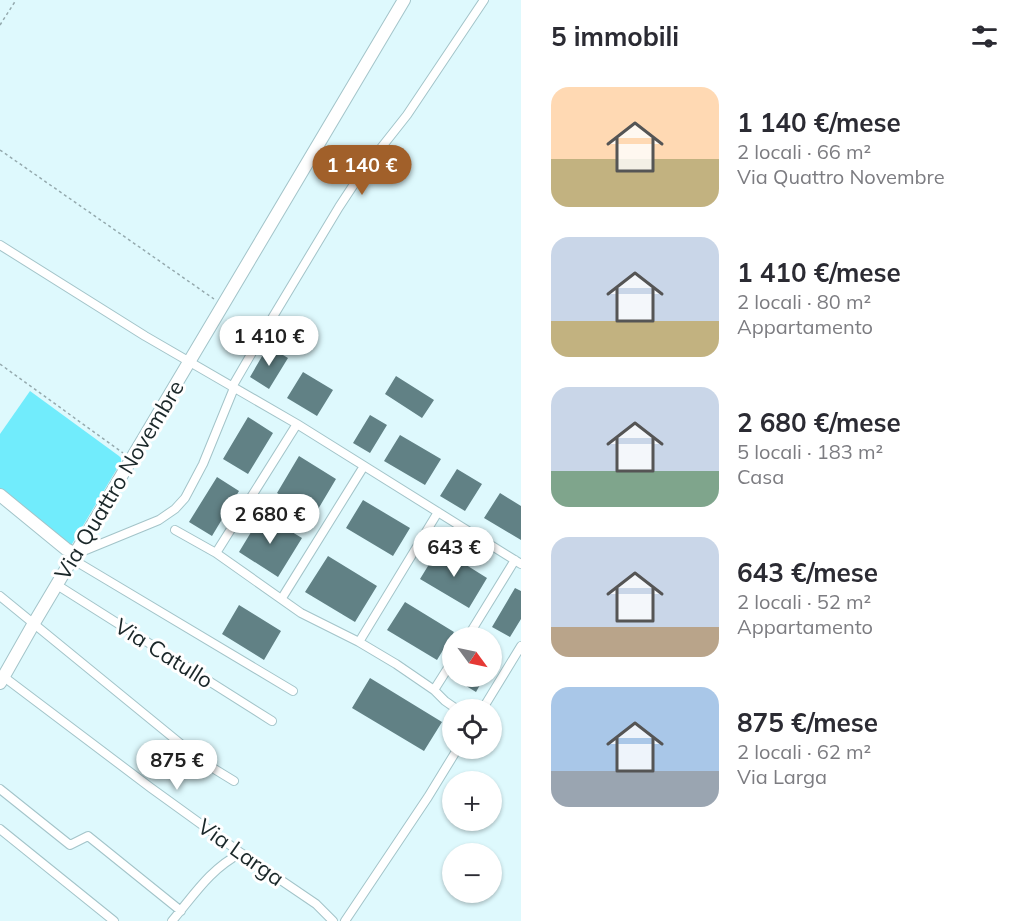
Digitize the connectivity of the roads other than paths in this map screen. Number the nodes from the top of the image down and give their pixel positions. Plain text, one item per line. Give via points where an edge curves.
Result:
1 (404, 0) edge
2 (484, 0) edge
3 (0, 245) edge
4 (189, 361) junction
5 (233, 388) junction
6 (297, 424) junction
7 (364, 466) junction
8 (0, 495) edge
9 (438, 512) junction
10 (175, 530) dead end
11 (216, 553) junction
12 (74, 557) junction
13 (518, 562) edge
14 (57, 585) junction
15 (0, 596) edge
16 (282, 598) junction
17 (34, 623) junction
18 (474, 627) edge
19 (359, 642) junction
20 (521, 646) edge
21 (442, 677) edge
22 (1, 680) edge
23 (434, 690) junction
24 (293, 691) dead end
25 (443, 699) edge
26 (489, 699) edge
27 (272, 722) dead end
28 (451, 759) edge
29 (234, 781) dead end
30 (0, 789) edge
31 (0, 830) edge
32 (241, 853) junction
33 (181, 911) junction
34 (114, 921) edge
35 (172, 921) edge
36 (333, 921) edge
37 (345, 921) edge

1 - 4 street, Via Quattro Novembre
2 - 5 street via 339,207
3 - 4 street
4 - 5 street
4 - 12 street, Via Quattro Novembre
5 - 6 street
5 - 12 street via 203,464 175,509 159,520
6 - 7 street
6 - 11 street
7 - 9 street
7 - 16 street
8 - 12 street
9 - 13 street
9 - 19 street
10 - 11 street
11 - 16 street
12 - 14 street, Via Quattro Novembre
12 - 24 street
13 - 18 street
14 - 17 street, Via Quattro Novembre
14 - 27 street, Via Catullo
15 - 17 street
16 - 19 street via 301,613
17 - 22 street, Via Quattro Novembre
17 - 29 street via 203,762
19 - 23 street
20 - 26 street
21 - 23 street
22 - 32 street, Via Larga
23 - 25 street
28 - 37 street
30 - 33 street via 70,845 88,836
31 - 34 street
32 - 33 street via 206,879
32 - 36 street, Via Larga via 316,904
33 - 35 street

